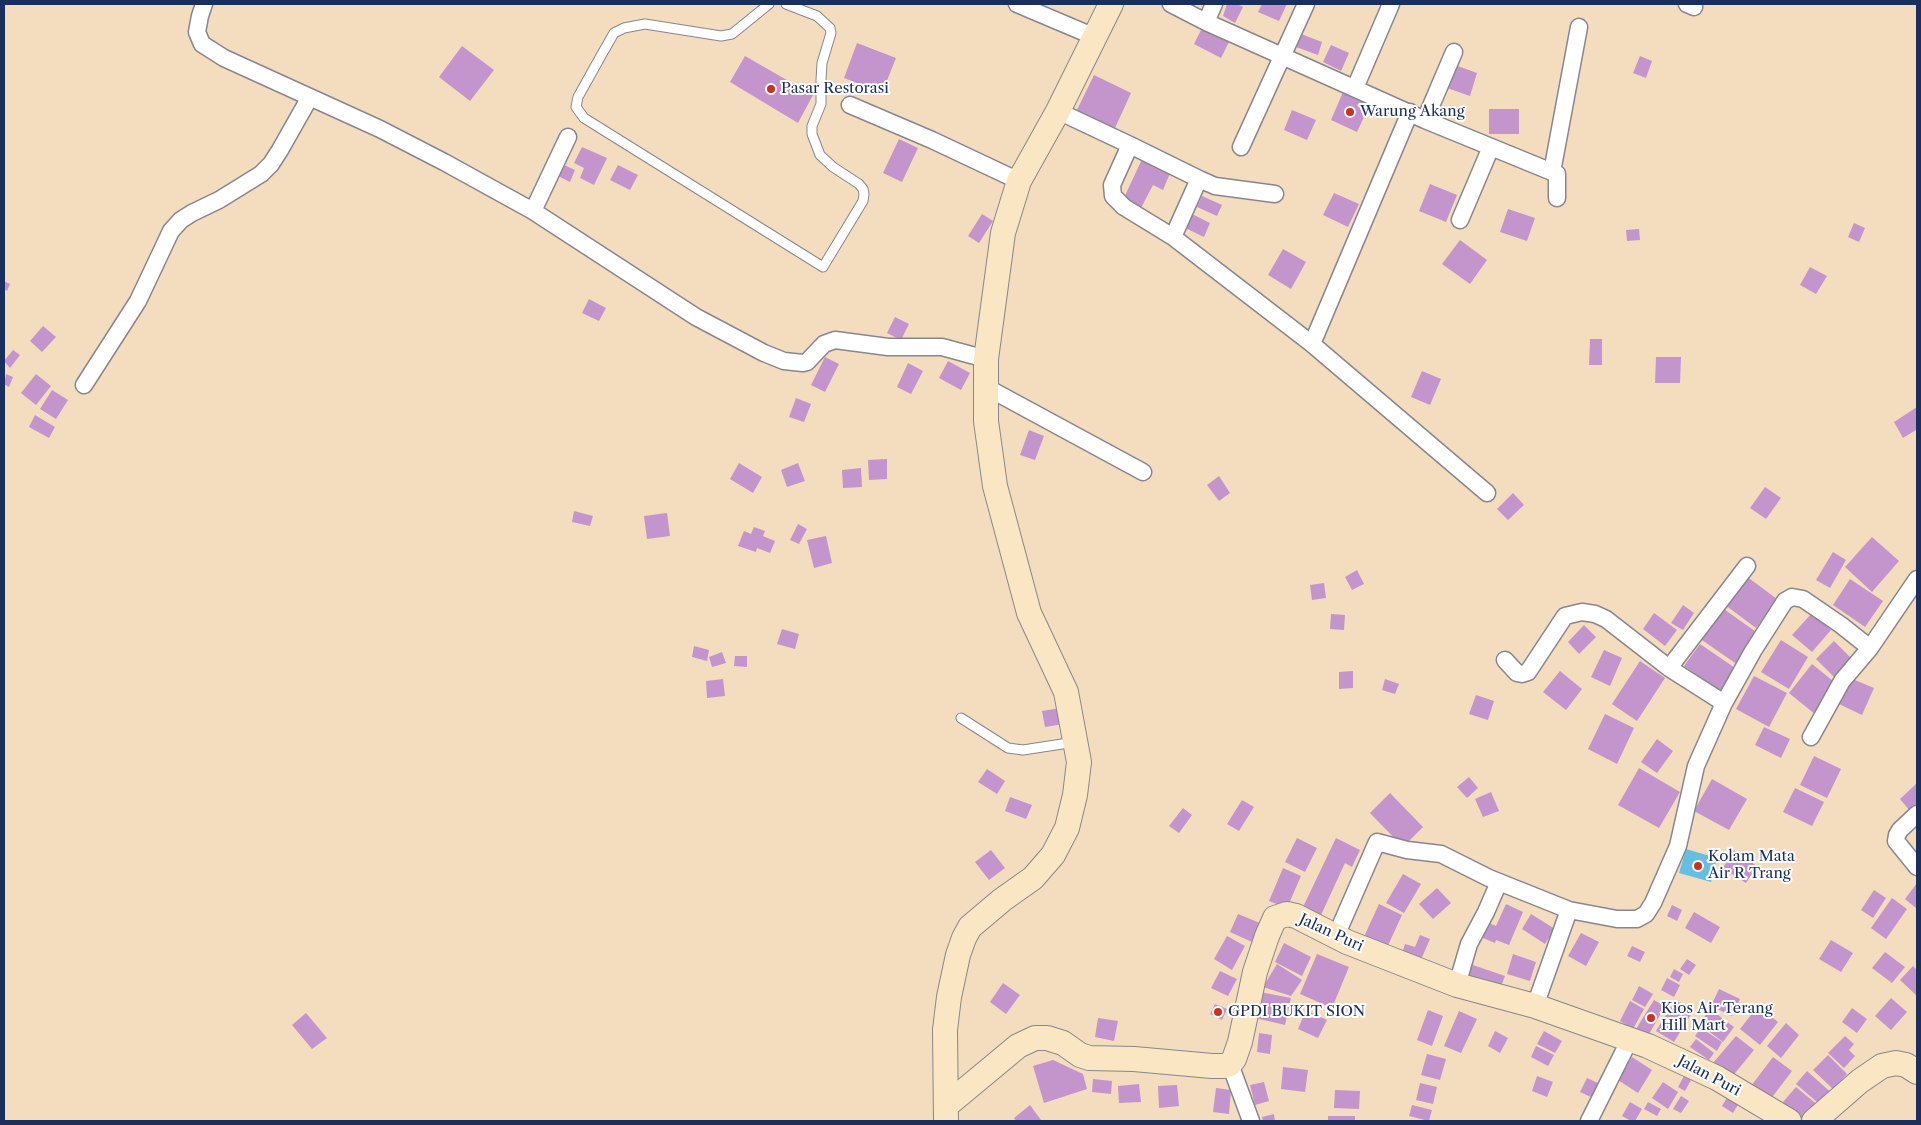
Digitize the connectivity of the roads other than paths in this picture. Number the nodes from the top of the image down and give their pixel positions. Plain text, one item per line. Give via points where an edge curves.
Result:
1 (204, 4) edge
2 (769, 4) edge
3 (786, 4) edge
4 (1017, 4) edge
5 (1111, 4) edge
6 (1172, 4) edge
7 (1214, 4) edge
8 (1306, 4) edge
9 (1391, 4) edge
10 (1206, 22) junction
11 (1578, 27) dead end
12 (1094, 37) junction
13 (1454, 52) dead end
14 (1282, 56) junction
15 (1355, 88) junction
16 (310, 97) junction
17 (850, 105) dead end
18 (1058, 111) junction
19 (1410, 112) junction
20 (1425, 120) junction
21 (568, 137) dead end
22 (1130, 145) junction
23 (1241, 147) dead end
24 (1490, 147) junction
25 (1552, 172) junction
26 (1199, 179) junction
27 (1020, 181) junction
28 (1275, 194) dead end
29 (1557, 198) dead end
30 (533, 211) junction
31 (1460, 220) dead end
32 (1174, 237) junction
33 (1312, 344) junction
34 (986, 359) junction
35 (84, 386) dead end
36 (986, 388) junction
37 (1143, 472) dead end
38 (1487, 493) dead end
39 (1747, 566) dead end
40 (1917, 579) edge
41 (1870, 648) junction
42 (1505, 660) dead end
43 (1669, 668) junction
44 (1724, 703) junction
45 (961, 718) dead end
46 (1811, 737) dead end
47 (1075, 742) junction
48 (1917, 814) edge
49 (1917, 867) edge
50 (1499, 882) junction
51 (1569, 910) junction
52 (1336, 936) junction
53 (1457, 985) junction
54 (1535, 1006) junction
55 (1630, 1039) junction
56 (1230, 1064) junction
57 (1917, 1072) edge
58 (947, 1113) edge
59 (1251, 1121) edge
60 (1589, 1121) edge
61 (1789, 1121) edge
62 (1814, 1121) edge

1 - 16 street via 197,32 202,44 224,58
2 - 3 lane via 732,34 721,36 645,24 614,33 578,97 576,107 584,118 823,267 863,201 864,194 859,184 820,155 812,134 821,104 822,63 830,28 817,16
4 - 12 street
5 - 12 street
6 - 10 street
7 - 10 street
8 - 14 street
9 - 15 street
10 - 14 street
11 - 25 street
12 - 18 street
13 - 20 street
14 - 15 street
14 - 23 street
15 - 19 street
16 - 30 street via 380,129
16 - 35 street via 280,150 261,174 192,213 171,231 138,301
17 - 27 street
18 - 22 street
18 - 27 street
19 - 20 street
19 - 33 street
20 - 24 street
21 - 30 street
22 - 26 street
22 - 32 street via 1112,185 1113,196 1124,207
24 - 25 street
24 - 31 street
25 - 29 street via 1557,174
26 - 28 street via 1214,186
26 - 32 street
27 - 34 street via 1003,233
30 - 34 street via 696,317 784,361 807,362 824,344 835,340 888,347 942,348
32 - 33 street
33 - 38 street
34 - 36 street
36 - 37 street
36 - 47 street via 988,431 1001,514 1029,613 1066,692
39 - 43 street
40 - 41 street
41 - 44 street via 1803,599 1792,597 1771,620
41 - 46 street via 1842,682
42 - 43 street via 1517,673 1528,672 1565,616 1582,612 1606,619
43 - 44 street
44 - 51 street via 1696,766 1678,846 1646,914 1637,919 1617,919
45 - 47 lane via 1008,748 1023,750
47 - 58 street via 1079,762 1075,795 1067,828 1053,854 1033,878 970,927 958,955 945,1030
48 - 49 street via 1900,830 1896,842
50 - 51 street
50 - 52 street via 1441,854 1377,842
50 - 53 street via 1469,944
51 - 54 street
52 - 53 street, Jalan Puri
52 - 56 street, Jalan Puri via 1296,916 1287,914 1275,918 1255,972 1240,1042
53 - 54 street, Jalan Puri
54 - 55 street, Jalan Puri
55 - 60 street
55 - 61 street, Jalan Puri via 1717,1078
56 - 58 street via 1212,1066 1089,1058 1063,1043 1036,1038 1018,1046
56 - 59 street
57 - 62 street via 1896,1063 1882,1066

